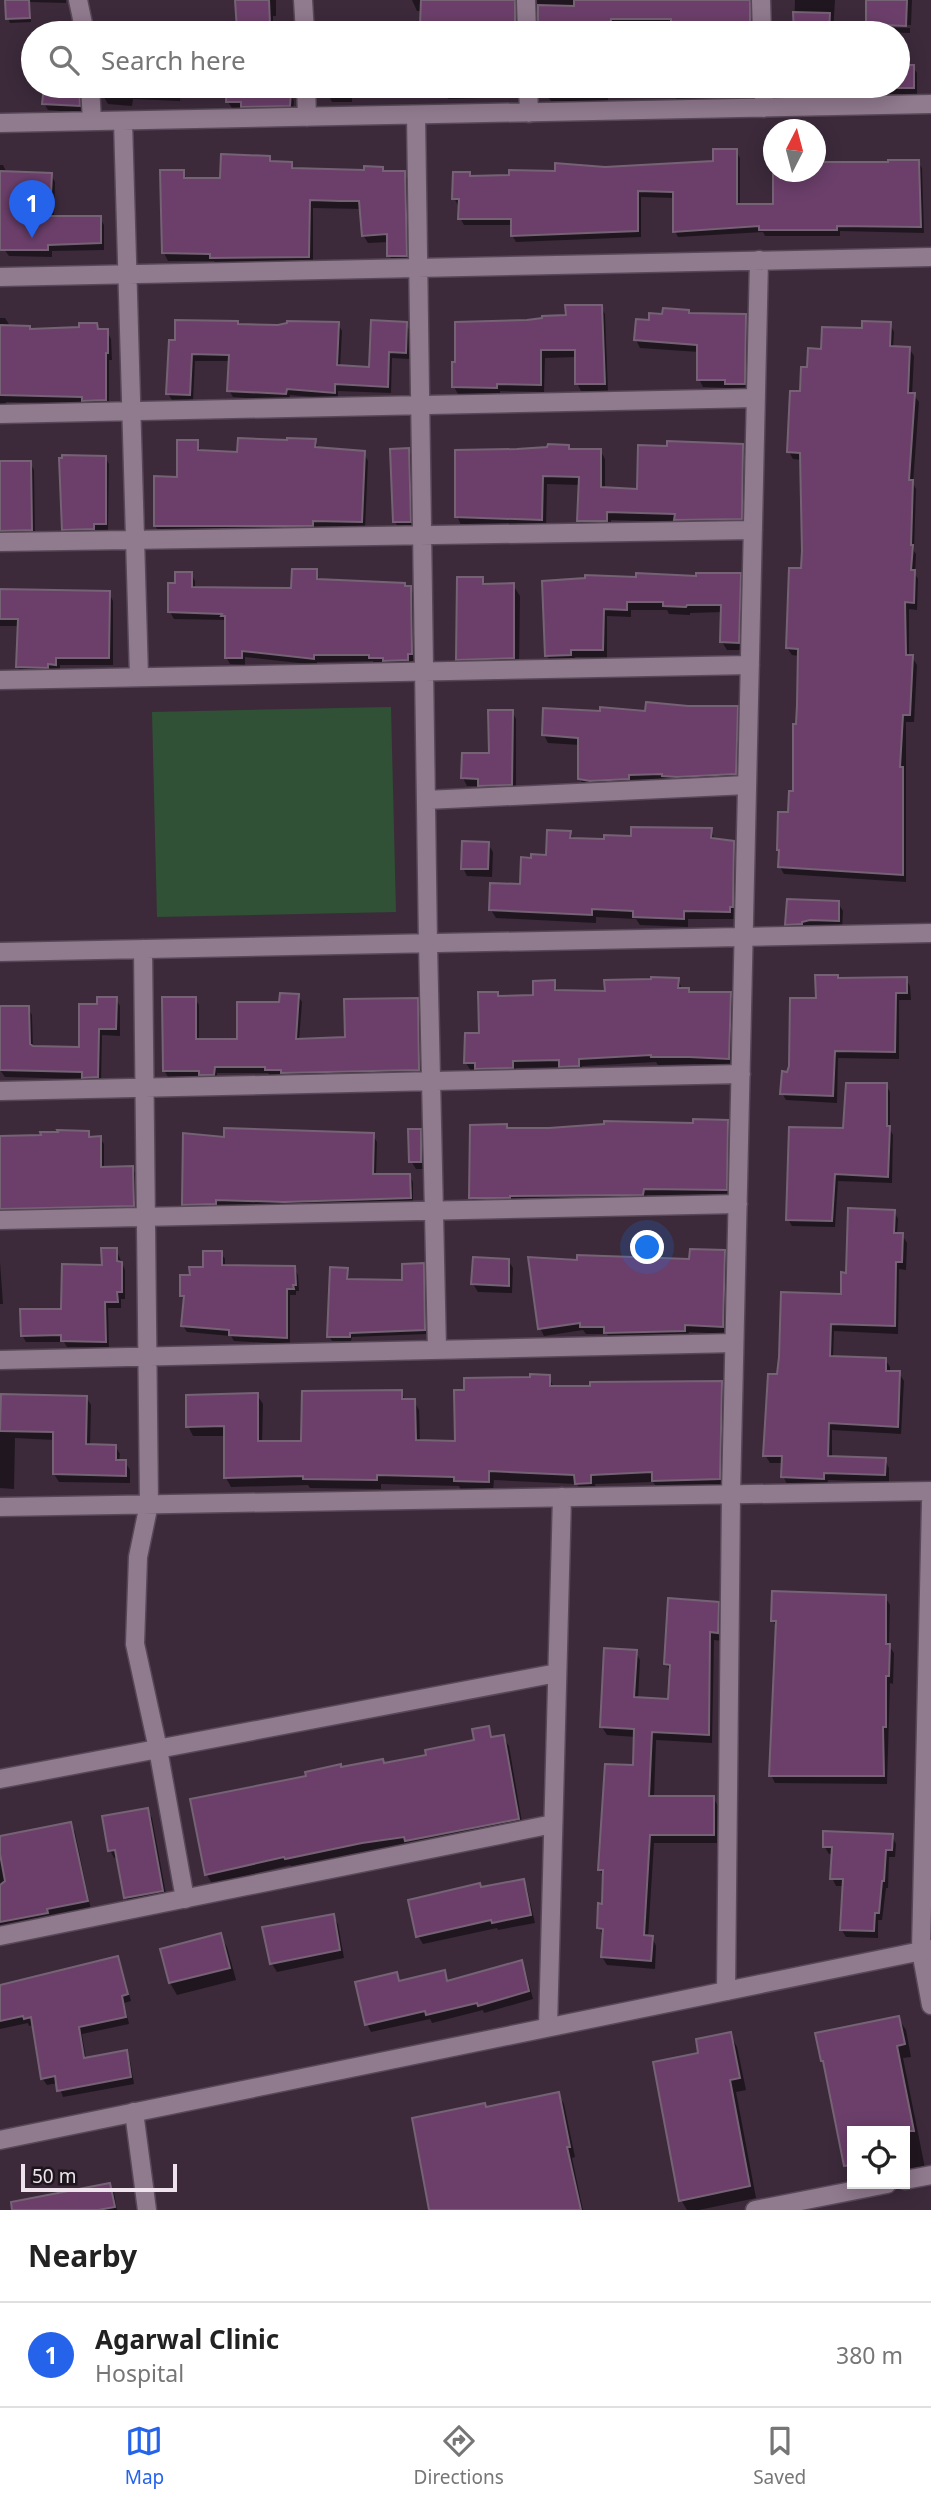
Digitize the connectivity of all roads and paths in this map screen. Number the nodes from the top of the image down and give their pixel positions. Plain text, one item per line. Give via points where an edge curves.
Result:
1 (78, 0) edge
2 (303, 0) edge
3 (526, 0) edge
4 (761, 0) edge
5 (82, 21) edge
6 (304, 21) edge
7 (527, 21) edge
8 (762, 21) edge
9 (91, 98) edge
10 (306, 98) edge
11 (528, 98) edge
12 (764, 98) edge
13 (931, 104) edge
14 (764, 108) junction
15 (529, 113) junction
16 (416, 115) junction
17 (307, 117) junction
18 (92, 121) junction
19 (123, 121) junction
20 (0, 123) edge
21 (931, 257) edge
22 (759, 260) junction
23 (418, 268) junction
24 (127, 274) junction
25 (0, 277) edge
26 (756, 398) junction
27 (420, 405) junction
28 (131, 412) junction
29 (0, 414) edge
30 (753, 530) junction
31 (422, 535) junction
32 (135, 540) junction
33 (0, 542) edge
34 (750, 665) junction
35 (424, 671) junction
36 (139, 677) junction
37 (0, 680) edge
38 (747, 785) junction
39 (426, 800) junction
40 (931, 933) edge
41 (744, 937) junction
42 (428, 944) junction
43 (143, 949) junction
44 (0, 952) edge
45 (741, 1074) junction
46 (431, 1081) junction
47 (145, 1088) junction
48 (0, 1091) edge
49 (738, 1204) junction
50 (434, 1210) junction
51 (146, 1216) junction
52 (0, 1220) edge
53 (734, 1343) junction
54 (437, 1349) junction
55 (148, 1356) junction
56 (0, 1360) edge
57 (931, 1491) edge
58 (731, 1494) junction
59 (562, 1497) junction
60 (931, 1502) edge
61 (149, 1504) junction
62 (0, 1507) edge
63 (557, 1673) junction
64 (158, 1749) junction
65 (0, 1779) edge
66 (553, 1824) junction
67 (185, 1899) junction
68 (0, 1936) edge
69 (926, 1950) edge
70 (726, 1991) junction
71 (931, 2005) edge
72 (548, 2027) junction
73 (134, 2112) junction
74 (0, 2140) edge
75 (931, 2175) edge
76 (910, 2179) edge
77 (862, 2189) edge
78 (147, 2210) edge
79 (755, 2210) edge

1 - 5 street
2 - 6 street
3 - 7 street
4 - 8 street
9 - 18 street
10 - 17 street
11 - 15 street
12 - 14 street
13 - 14 street
14 - 15 street
15 - 16 street
16 - 17 street
16 - 23 street
17 - 19 street
18 - 19 street
18 - 20 street
19 - 24 street
21 - 22 street
22 - 23 street
22 - 26 street
23 - 24 street
23 - 27 street
24 - 25 street
24 - 28 street
26 - 27 street
26 - 30 street
27 - 28 street
27 - 31 street
28 - 29 street
28 - 32 street
30 - 31 street
30 - 34 street
31 - 32 street
31 - 35 street
32 - 33 street
32 - 36 street
34 - 35 street
34 - 38 street
35 - 36 street
35 - 39 street
36 - 37 street
38 - 39 street
38 - 41 street
39 - 42 street
40 - 41 street
41 - 42 street
41 - 45 street
42 - 43 street
42 - 46 street
43 - 44 street
43 - 47 street
45 - 46 street
45 - 49 street
46 - 47 street
46 - 50 street
47 - 48 street
47 - 51 street
49 - 50 street
49 - 53 street
50 - 51 street
50 - 54 street
51 - 52 street
51 - 55 street
53 - 54 street
53 - 58 street
54 - 55 street
55 - 56 street
55 - 61 street
57 - 58 street
58 - 59 street
58 - 70 street
59 - 61 street
59 - 63 street
60 - 69 street
61 - 62 street
61 - 64 street via 138,1557 135,1644
63 - 64 street
63 - 66 street
64 - 65 street
64 - 67 street
66 - 67 street
66 - 72 street
67 - 68 street
69 - 70 street
69 - 71 street
70 - 72 street
72 - 73 street
73 - 74 street
73 - 78 street
75 - 76 street
77 - 79 street

